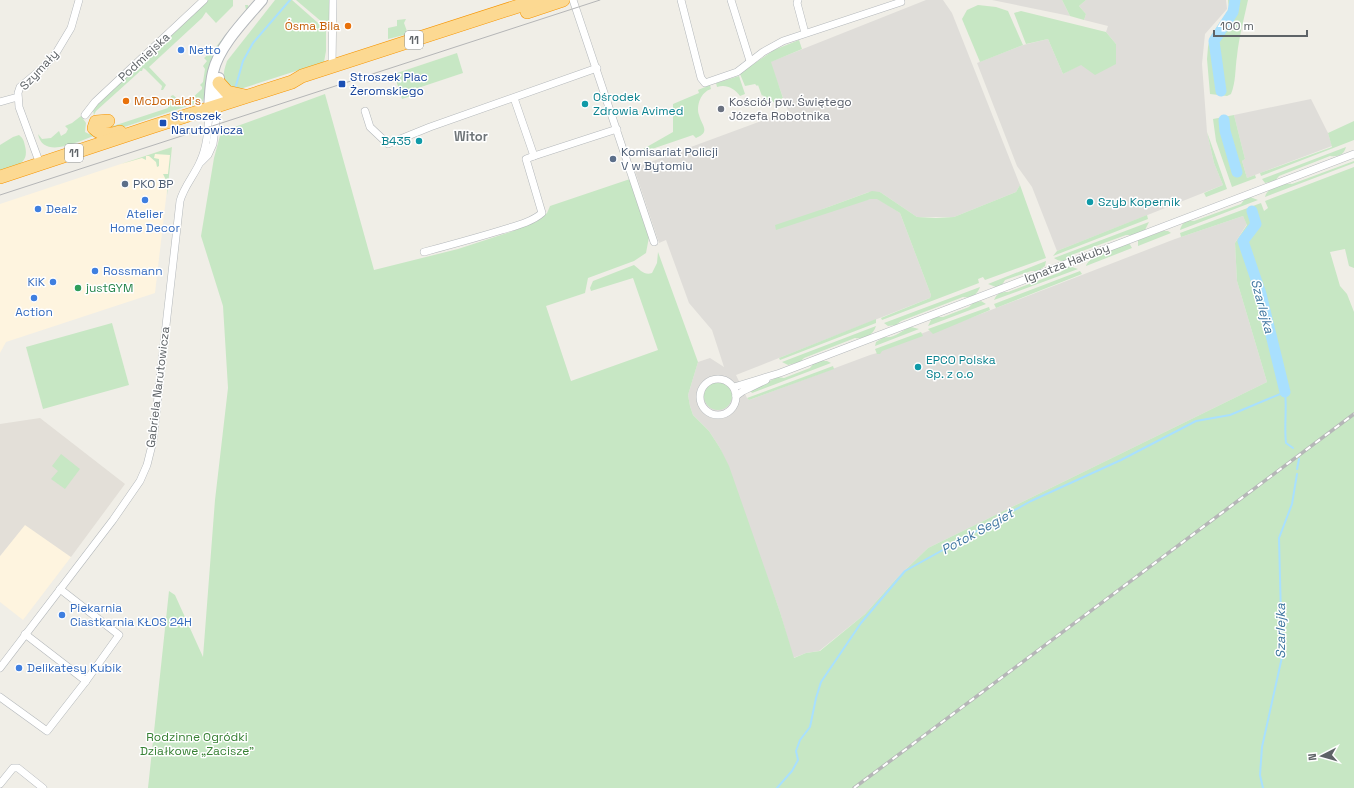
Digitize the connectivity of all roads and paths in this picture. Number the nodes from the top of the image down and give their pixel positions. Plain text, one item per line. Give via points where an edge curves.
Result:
1 (79, 0) edge
2 (204, 0) edge
3 (262, 0) edge
4 (270, 0) edge
5 (333, 0) edge
6 (537, 0) edge
7 (563, 0) edge
8 (573, 0) edge
9 (681, 0) edge
10 (731, 0) edge
11 (798, 0) edge
12 (901, 2) dead end
13 (805, 33) junction
14 (750, 61) junction
15 (332, 66) junction
16 (597, 68) junction
17 (292, 82) junction
18 (219, 83) junction
19 (247, 97) junction
20 (18, 98) junction
21 (514, 98) junction
22 (0, 102) edge
23 (213, 108) junction
24 (365, 111) dead end
25 (85, 115) dead end
26 (108, 121) dead end
27 (151, 127) junction
28 (617, 129) junction
29 (1354, 154) edge
30 (534, 156) junction
31 (40, 164) junction
32 (0, 177) edge
33 (654, 242) dead end
34 (424, 252) dead end
35 (780, 373) junction
36 (734, 387) junction
37 (736, 396) junction
38 (60, 589) junction
39 (26, 634) junction
40 (0, 668) edge
41 (86, 681) junction
42 (0, 697) edge
43 (0, 784) edge
44 (43, 788) edge

1 - 20 street, Szymały via 71,28 61,45 44,67 20,87
2 - 25 street, Podmiejska via 95,102
3 - 23 street via 235,33 216,62 211,80
4 - 18 street via 223,58
5 - 15 street
6 - 15 highway, 11
7 - 17 highway, 11 via 496,19 304,82
8 - 16 street
9 - 14 street via 701,78 705,83 737,72
10 - 14 street
11 - 13 street
12 - 13 street
13 - 14 street via 783,41
15 - 17 highway, 11
16 - 21 street
16 - 28 street
17 - 19 highway, 11
18 - 19 highway via 231,94
18 - 23 street
19 - 23 highway, 11
20 - 22 street
20 - 31 street, Szymały
21 - 24 street via 388,144 370,127
21 - 30 street
23 - 27 highway, 11
23 - 38 street, Gabriela Narutowicza via 213,144 208,156 199,164 185,186 180,201 153,441 147,465 134,491
26 - 27 highway via 96,122 94,128 109,134 138,126
27 - 31 highway, 11
28 - 30 street
28 - 33 street
29 - 35 street, Ignatza Hakuby
30 - 34 street via 526,159 542,213 539,216 457,244
31 - 32 highway, 11
35 - 36 street, Ignatza Hakuby
35 - 37 street, Ignatza Hakuby
36 - 37 street
36 - 37 street via 722,379 710,381 701,391 701,401 706,410 719,415 732,409
38 - 39 street, Gabriela Narutowicza
38 - 41 street via 119,635
39 - 40 street, Gabriela Narutowicza
39 - 41 street
41 - 42 street via 47,731
43 - 44 street via 13,768 18,768

